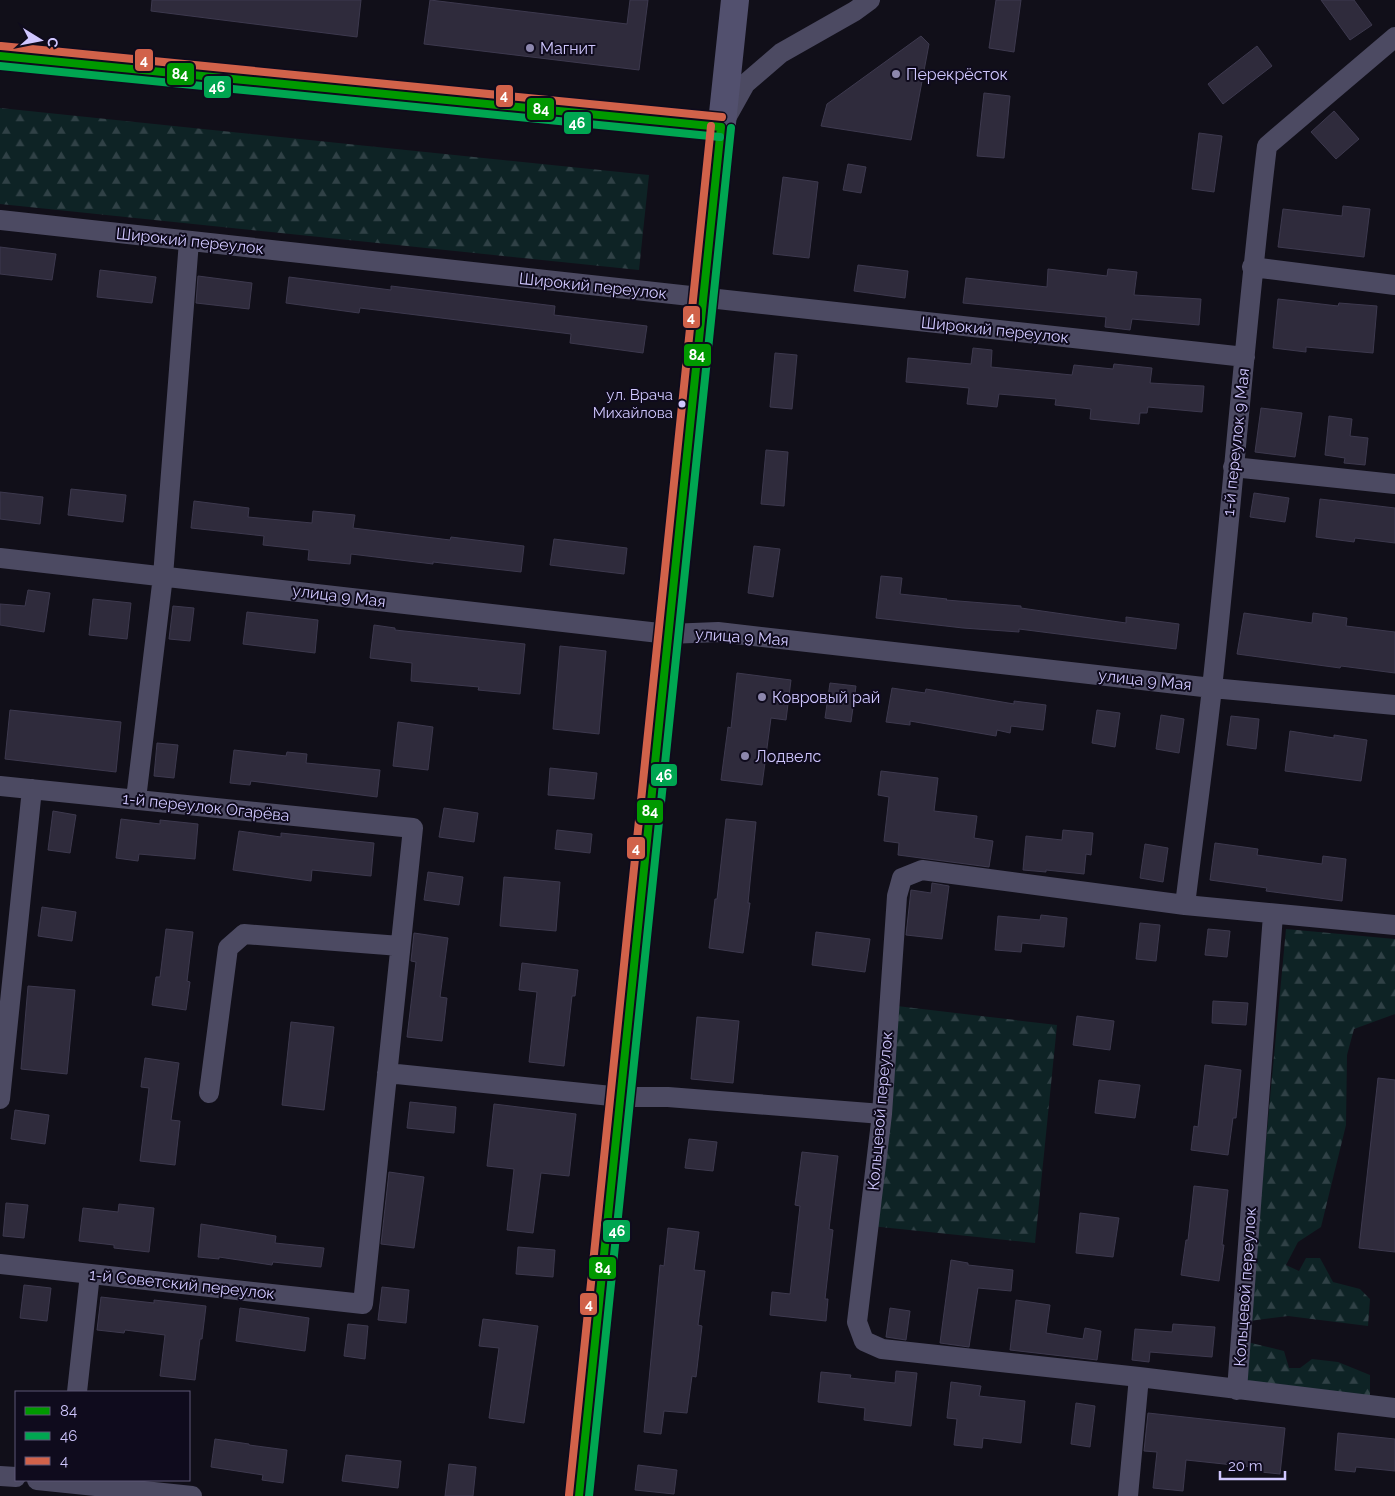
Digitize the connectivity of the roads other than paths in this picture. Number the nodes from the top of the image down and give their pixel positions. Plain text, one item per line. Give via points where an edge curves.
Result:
1 (735, 0) edge
2 (870, 0) edge
3 (1395, 37) edge
4 (0, 56) edge
5 (721, 127) junction
6 (0, 220) edge
7 (189, 241) junction
8 (1252, 267) junction
9 (1395, 285) edge
10 (704, 298) junction
11 (1245, 357) junction
12 (1233, 467) junction
13 (1395, 484) edge
14 (0, 558) edge
15 (163, 576) junction
16 (668, 634) junction
17 (1212, 688) junction
18 (1395, 705) edge
19 (0, 786) edge
20 (32, 789) junction
21 (136, 799) junction
22 (1185, 905) junction
23 (1273, 915) junction
24 (1395, 925) edge
25 (400, 946) junction
26 (4, 1023) edge
27 (387, 1073) junction
28 (209, 1093) dead end
29 (621, 1097) junction
30 (0, 1099) edge
31 (882, 1114) junction
32 (0, 1264) edge
33 (90, 1274) junction
34 (1139, 1377) junction
35 (1237, 1390) junction
36 (77, 1391) edge
37 (1395, 1408) edge
38 (0, 1476) edge
39 (15, 1477) edge
40 (42, 1481) edge
41 (66, 1486) edge
42 (192, 1496) edge
43 (579, 1496) edge
44 (1128, 1496) edge

1 - 5 main road
2 - 5 street via 781,53 745,84
3 - 8 street, 1-й переулок 9 Мая via 1267,146
4 - 5 main road
5 - 10 main road
6 - 7 street, Широкий переулок
7 - 10 street, Широкий переулок
7 - 15 street
8 - 9 street
8 - 11 street, 1-й переулок 9 Мая
10 - 11 street, Широкий переулок
10 - 16 main road
11 - 12 street, 1-й переулок 9 Мая
12 - 13 street
12 - 17 street, 1-й переулок 9 Мая
14 - 15 street, улица 9 Мая
15 - 16 street, улица 9 Мая
15 - 21 street
16 - 17 street, улица 9 Мая via 718,632
16 - 29 main road
17 - 18 street, улица 9 Мая
17 - 22 street, 1-й переулок 9 Мая
19 - 20 street, 1-й переулок Огарёва
20 - 21 street, 1-й переулок Огарёва
20 - 26 street
21 - 25 street, 1-й переулок Огарёва via 413,828
22 - 23 street, Кольцевой переулок
22 - 31 street, Кольцевой переулок via 922,870 902,878
23 - 24 street, Кольцевой переулок
23 - 35 street, Кольцевой переулок
25 - 27 street
25 - 28 street via 244,934 228,948
26 - 30 street
27 - 29 street
27 - 33 street, 1-й Советский переулок via 363,1304
29 - 31 street via 668,1097
29 - 43 main road
31 - 34 street, Кольцевой переулок via 857,1322 864,1341 882,1349
32 - 33 street, 1-й Советский переулок
33 - 36 street
34 - 35 street, Кольцевой переулок
34 - 44 street
35 - 37 street, Кольцевой переулок
38 - 39 street
40 - 41 street
41 - 42 street

